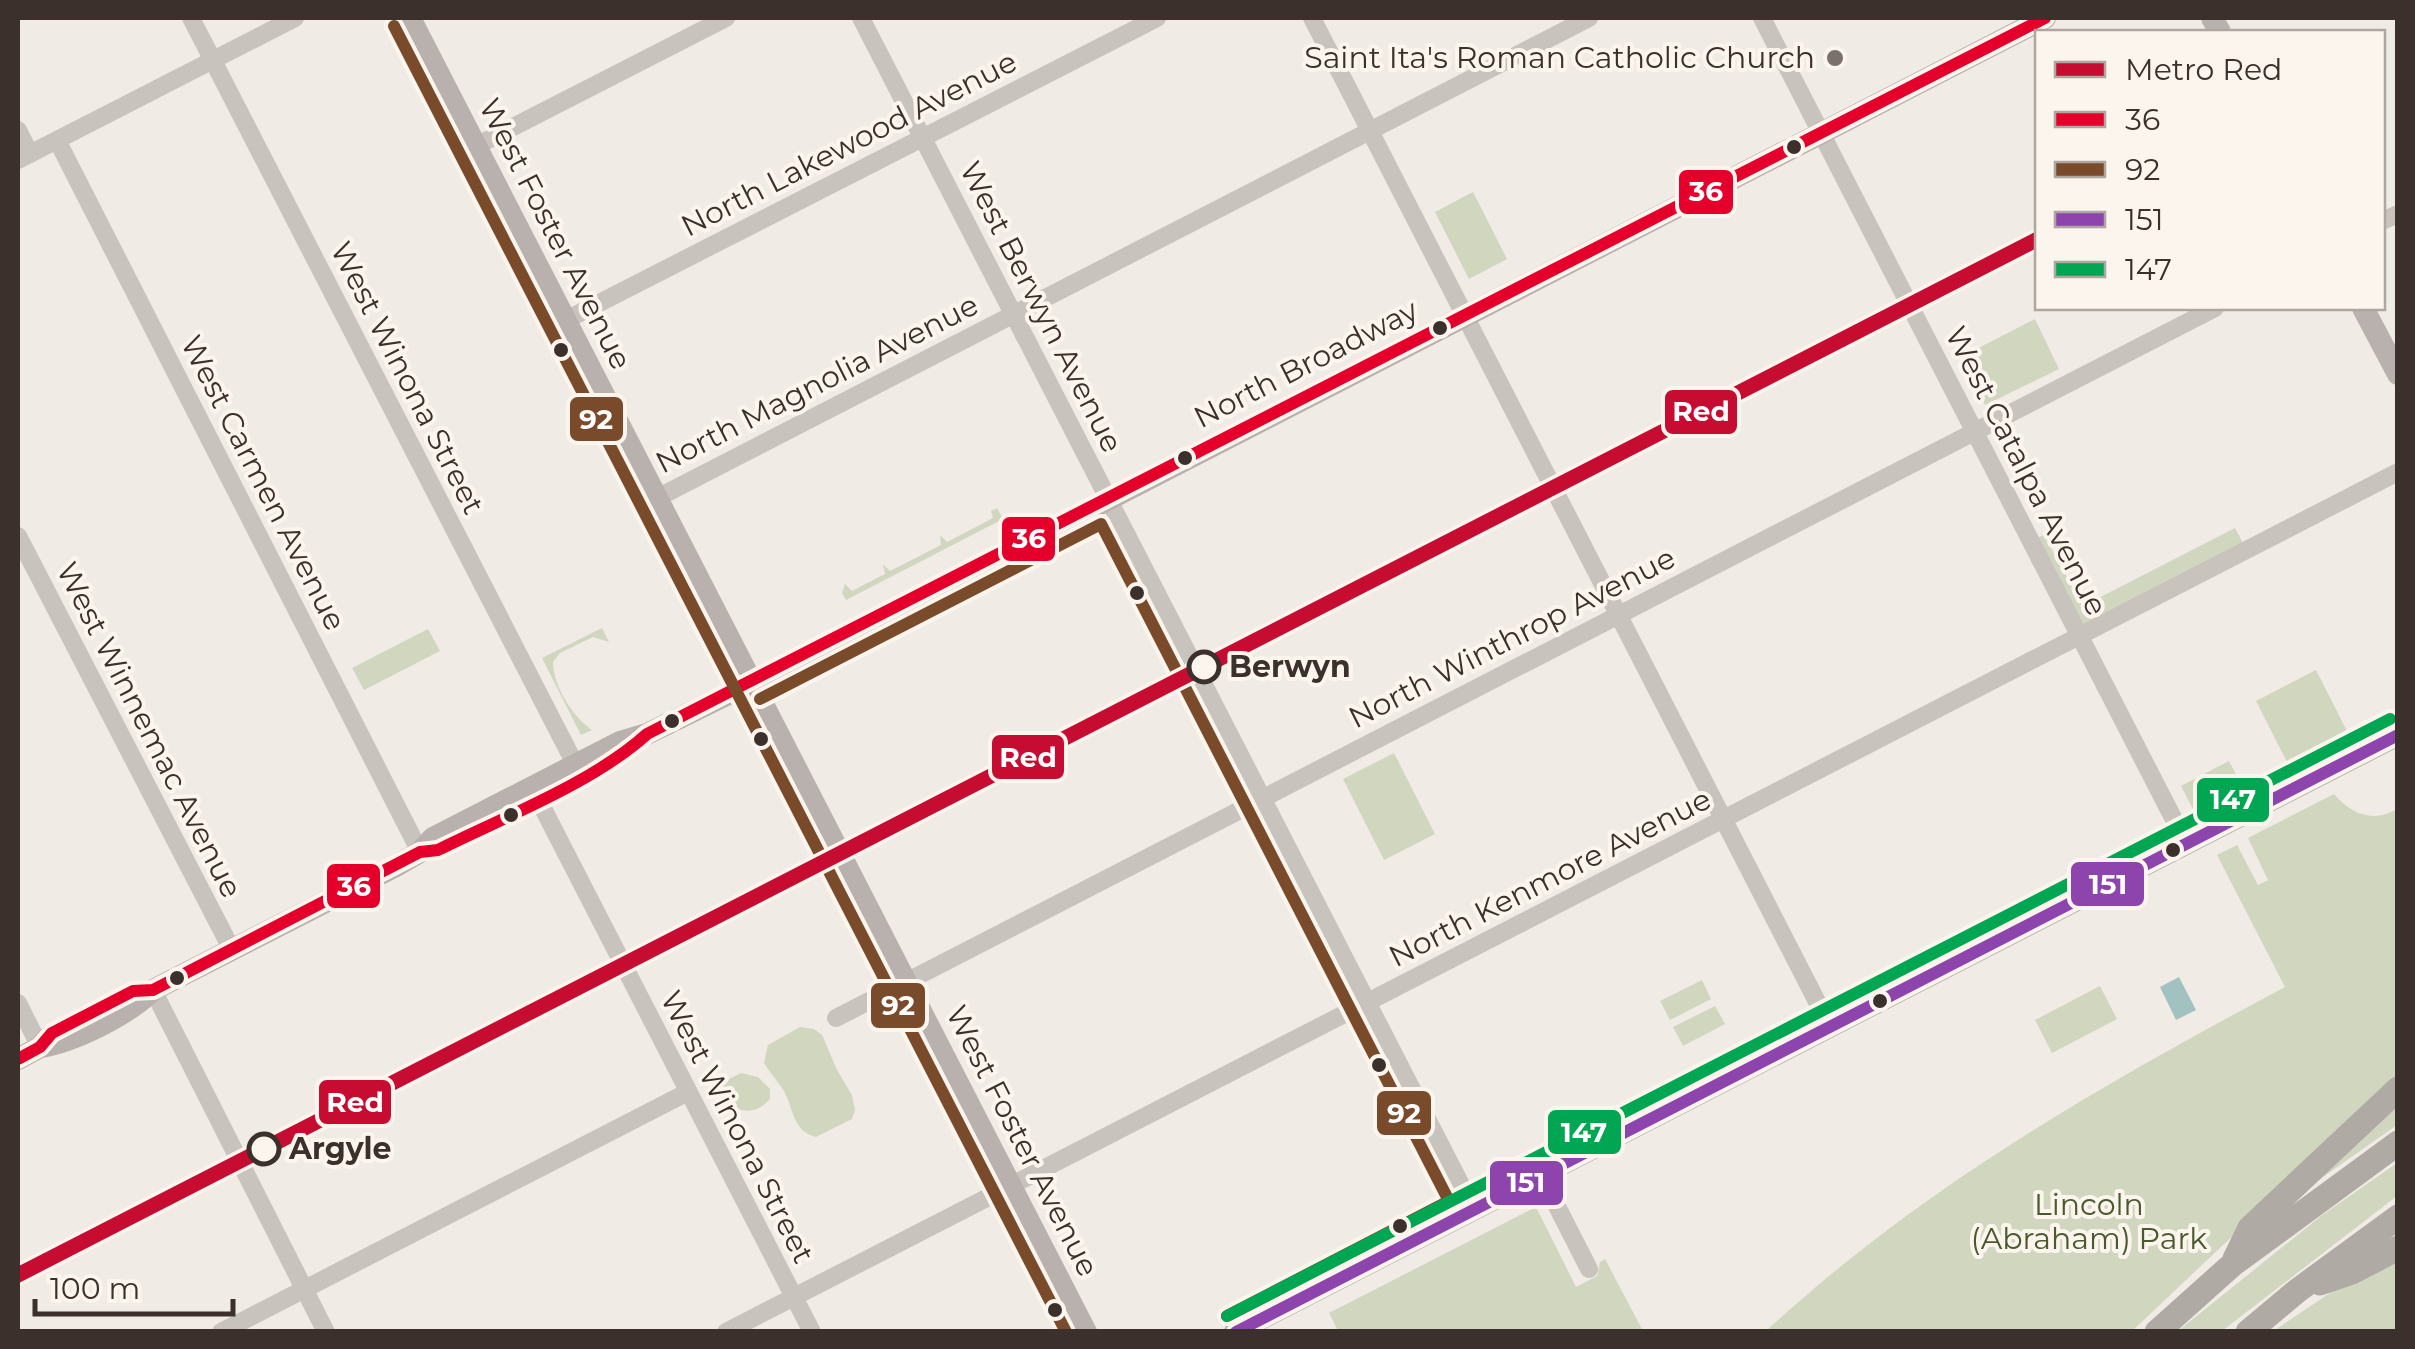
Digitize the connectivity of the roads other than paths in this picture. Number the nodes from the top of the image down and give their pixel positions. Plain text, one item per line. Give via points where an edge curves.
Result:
1 (191, 18) edge
2 (295, 18) edge
3 (410, 18) edge
4 (726, 18) edge
5 (861, 18) edge
6 (1156, 18) edge
7 (1312, 18) edge
8 (1589, 18) edge
9 (1762, 18) edge
10 (2045, 18) edge
11 (213, 60) junction
12 (18, 130) edge
13 (1369, 130) junction
14 (1821, 133) junction
15 (923, 137) junction
16 (56, 140) junction
17 (476, 146) junction
18 (24, 157) edge
19 (2211, 310) edge
20 (2364, 310) edge
21 (1013, 314) junction
22 (1464, 316) junction
23 (566, 320) junction
24 (2398, 374) edge
25 (1975, 431) junction
26 (2398, 472) edge
27 (657, 498) junction
28 (1108, 500) junction
29 (18, 536) edge
30 (1618, 614) junction
31 (2080, 636) junction
32 (752, 682) junction
33 (646, 734) junction
34 (2398, 735) edge
35 (574, 764) junction
36 (535, 793) junction
37 (1262, 798) junction
38 (1723, 820) junction
39 (2186, 843) junction
40 (420, 852) junction
41 (232, 950) junction
42 (905, 981) junction
43 (154, 990) junction
44 (18, 1003) edge
45 (1368, 1003) junction
46 (836, 1018) dead end
47 (1829, 1025) junction
48 (40, 1047) junction
49 (18, 1059) edge
50 (2398, 1089) edge
51 (688, 1092) junction
52 (2392, 1147) edge
53 (1540, 1173) junction
54 (1011, 1186) junction
55 (1472, 1208) junction
56 (2398, 1217) edge
57 (2398, 1248) edge
58 (2233, 1264) junction
59 (1589, 1269) dead end
60 (304, 1288) junction
61 (2297, 1291) junction
62 (794, 1298) junction
63 (221, 1332) edge
64 (326, 1332) edge
65 (726, 1332) edge
66 (812, 1332) edge
67 (1086, 1332) edge
68 (1235, 1332) edge
69 (2156, 1332) edge
70 (2248, 1332) edge

1 - 11 street, West Winona Street
2 - 11 street
3 - 17 main road, West Foster Avenue
4 - 17 street
5 - 15 street, West Berwyn Avenue
6 - 15 street, North Lakewood Avenue
7 - 13 street
8 - 13 street, North Magnolia Avenue
9 - 14 street, West Catalpa Avenue
10 - 14 main road, North Broadway
11 - 16 street
11 - 35 street, West Winona Street
12 - 18 street
13 - 21 street, North Magnolia Avenue
13 - 22 street
14 - 22 main road, North Broadway
14 - 25 street, West Catalpa Avenue
15 - 21 street, West Berwyn Avenue
15 - 23 street, North Lakewood Avenue
16 - 18 street
16 - 40 street, West Carmen Avenue
17 - 23 main road, West Foster Avenue
19 - 25 street, North Winthrop Avenue
20 - 24 main road
21 - 27 street, North Magnolia Avenue
21 - 28 street, West Berwyn Avenue
22 - 28 main road, North Broadway
22 - 30 street
23 - 27 main road, West Foster Avenue
25 - 30 street, North Winthrop Avenue
25 - 31 street, West Catalpa Avenue
26 - 31 street, North Kenmore Avenue
27 - 32 main road, West Foster Avenue
28 - 32 main road, North Broadway
28 - 37 street, West Berwyn Avenue
29 - 41 street, West Winnemac Avenue
30 - 37 street, North Winthrop Avenue
30 - 38 street
31 - 38 street, North Kenmore Avenue
31 - 39 street, West Catalpa Avenue
32 - 33 main road, North Broadway
32 - 42 main road, West Foster Avenue
33 - 35 main road, North Broadway
33 - 36 main road, North Broadway via 625,754
34 - 39 main road
35 - 36 main road, North Broadway
36 - 40 main road, North Broadway via 432,838
36 - 51 street, West Winona Street
37 - 42 street, North Winthrop Avenue
37 - 45 street, West Berwyn Avenue
38 - 45 street, North Kenmore Avenue
38 - 47 street
39 - 47 main road
40 - 41 main road, North Broadway
41 - 43 main road, North Broadway
42 - 46 street, North Winthrop Avenue
42 - 54 main road, West Foster Avenue
43 - 48 main road, North Broadway via 59,1044
43 - 60 street
44 - 48 street
45 - 54 street, North Kenmore Avenue
45 - 55 street, West Berwyn Avenue
47 - 53 main road
48 - 49 main road, North Broadway
50 - 58 highway via 2250,1228
51 - 60 street
51 - 62 street, West Winona Street
52 - 58 highway
53 - 55 main road
53 - 59 street
54 - 62 street, North Kenmore Avenue
54 - 67 main road, West Foster Avenue
55 - 68 main road
56 - 61 highway
57 - 61 highway
58 - 69 highway
60 - 63 street
60 - 64 street
61 - 70 highway
62 - 65 street, North Kenmore Avenue
62 - 66 street, West Winona Street

